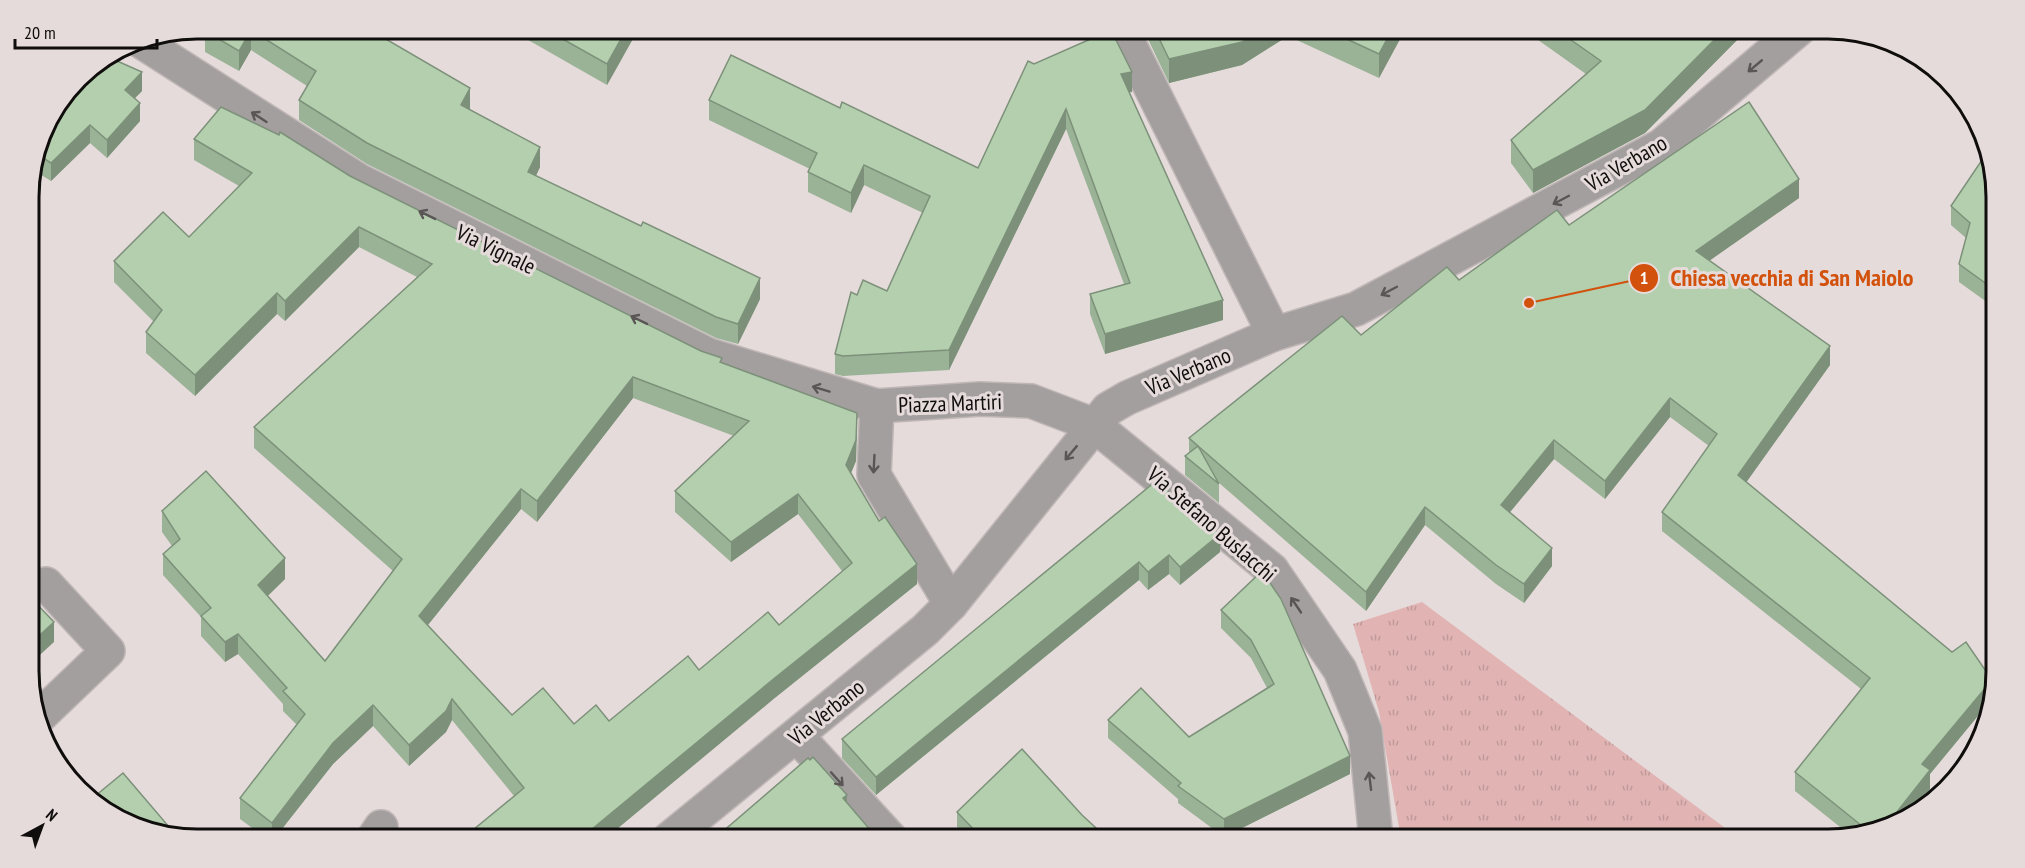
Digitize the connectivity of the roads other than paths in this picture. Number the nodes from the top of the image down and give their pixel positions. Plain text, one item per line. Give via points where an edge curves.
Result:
1 (1126, 39) edge
2 (1787, 39) edge
3 (149, 47) edge
4 (1274, 334) junction
5 (877, 405) junction
6 (1094, 425) junction
7 (46, 584) dead end
8 (951, 604) junction
9 (44, 712) edge
10 (797, 736) junction
11 (681, 829) edge
12 (882, 829) edge
13 (1375, 829) edge

1 - 4 street
2 -> 4 street, Via Verbano via 1661,146 1356,309
5 -> 3 street, Via Vignale via 709,355 358,180
4 - 6 street, Via Verbano via 1127,398 1108,409
5 - 6 street, Piazza Martiri via 980,399 1031,401
5 -> 8 street, Piazza Martiri via 874,475
6 -> 8 street, Via Verbano
13 -> 6 street, Via Stefano Buslacchi via 1365,731 1340,670 1285,588 1272,570
7 - 9 street via 108,651
8 - 10 street, Via Verbano
10 - 11 street, Via Verbano
10 -> 12 street

